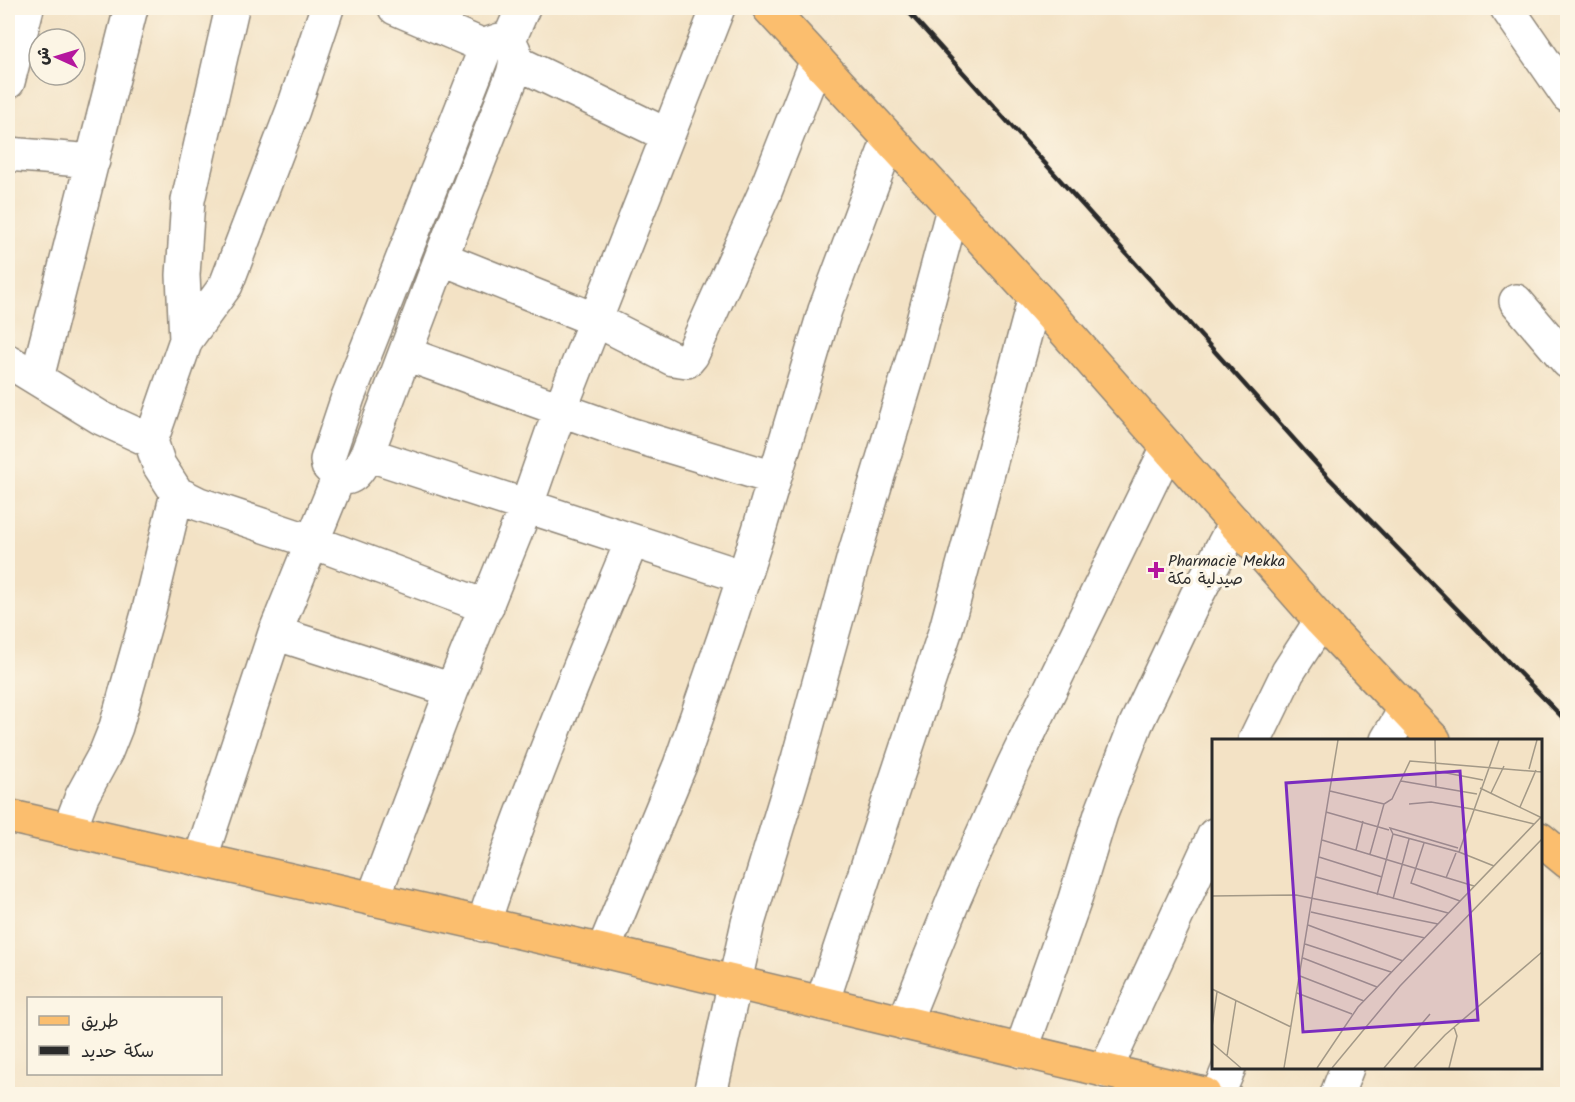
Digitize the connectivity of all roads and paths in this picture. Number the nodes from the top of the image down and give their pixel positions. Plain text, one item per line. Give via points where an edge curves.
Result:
1 (27, 8) edge
2 (131, 8) edge
3 (231, 8) edge
4 (327, 8) edge
5 (395, 8) edge
6 (523, 8) edge
7 (718, 8) edge
8 (769, 8) edge
9 (1507, 8) edge
10 (503, 50) junction
11 (817, 60) junction
12 (8, 82) edge
13 (1568, 96) edge
14 (668, 135) junction
15 (889, 139) junction
16 (8, 154) edge
17 (93, 160) junction
18 (953, 209) junction
19 (441, 258) junction
20 (1035, 297) junction
21 (1516, 301) dead end
22 (596, 320) junction
23 (186, 340) junction
24 (406, 354) junction
25 (8, 361) edge
26 (1568, 362) edge
27 (37, 378) junction
28 (560, 410) junction
29 (151, 441) junction
30 (1168, 447) junction
31 (368, 454) junction
32 (339, 476) junction
33 (774, 478) junction
34 (177, 493) junction
35 (526, 507) junction
36 (1235, 523) junction
37 (632, 541) junction
38 (313, 542) junction
39 (744, 577) junction
40 (487, 607) junction
41 (1321, 621) junction
42 (275, 633) junction
43 (452, 690) junction
44 (1405, 710) junction
45 (1256, 739) edge
46 (1388, 739) edge
47 (1432, 739) edge
48 (8, 816) edge
49 (69, 830) junction
50 (1212, 839) edge
51 (1542, 841) edge
52 (200, 860) junction
53 (1568, 862) edge
54 (373, 898) junction
55 (483, 925) junction
56 (603, 951) junction
57 (736, 984) junction
58 (822, 1003) junction
59 (904, 1023) junction
60 (1021, 1052) junction
61 (1229, 1069) edge
62 (1347, 1069) edge
63 (1105, 1071) junction
64 (710, 1095) edge
65 (1204, 1095) edge
66 (1218, 1095) edge
67 (1337, 1095) edge

1 - 12 street
2 - 17 street
3 - 23 street via 188,200 183,275
4 - 23 street via 226,285
5 - 10 street
6 - 10 street
7 - 14 street
8 - 11 main road
9 - 13 street
10 - 14 street
10 - 19 street via 513,74
10 - 32 street via 345,408 327,460
11 - 15 main road
11 - 22 street via 765,192 687,361 674,359
14 - 22 street
15 - 18 main road
15 - 33 street via 825,310
16 - 17 street
17 - 27 street
18 - 20 main road
18 - 57 street via 748,923
19 - 22 street
19 - 24 street
20 - 30 main road
20 - 58 street via 946,630
21 - 26 street
22 - 28 street
23 - 29 street
24 - 28 street
24 - 31 street
25 - 27 street
27 - 29 street via 101,418
28 - 33 street
28 - 35 street
29 - 34 street via 159,465
30 - 36 main road
30 - 59 street via 1013,766
31 - 32 street via 357,474
31 - 35 street
32 - 38 street
33 - 39 street
34 - 38 street
34 - 49 street via 116,727
35 - 37 street
35 - 40 street
36 - 41 main road
36 - 60 street via 1136,724 1101,814
37 - 39 street
37 - 55 street via 546,749
38 - 40 street
38 - 42 street
39 - 56 street via 680,765
40 - 43 street
41 - 44 main road
41 - 45 street via 1288,672
42 - 43 street
42 - 52 street
43 - 54 street
44 - 46 street
44 - 47 main road
48 - 49 main road
49 - 52 main road
50 - 63 street
51 - 53 main road
52 - 54 main road
54 - 55 main road
55 - 56 main road
56 - 57 main road
57 - 58 main road
57 - 64 street
58 - 59 main road
59 - 60 main road
60 - 63 main road
61 - 66 street
62 - 67 street
63 - 65 main road

